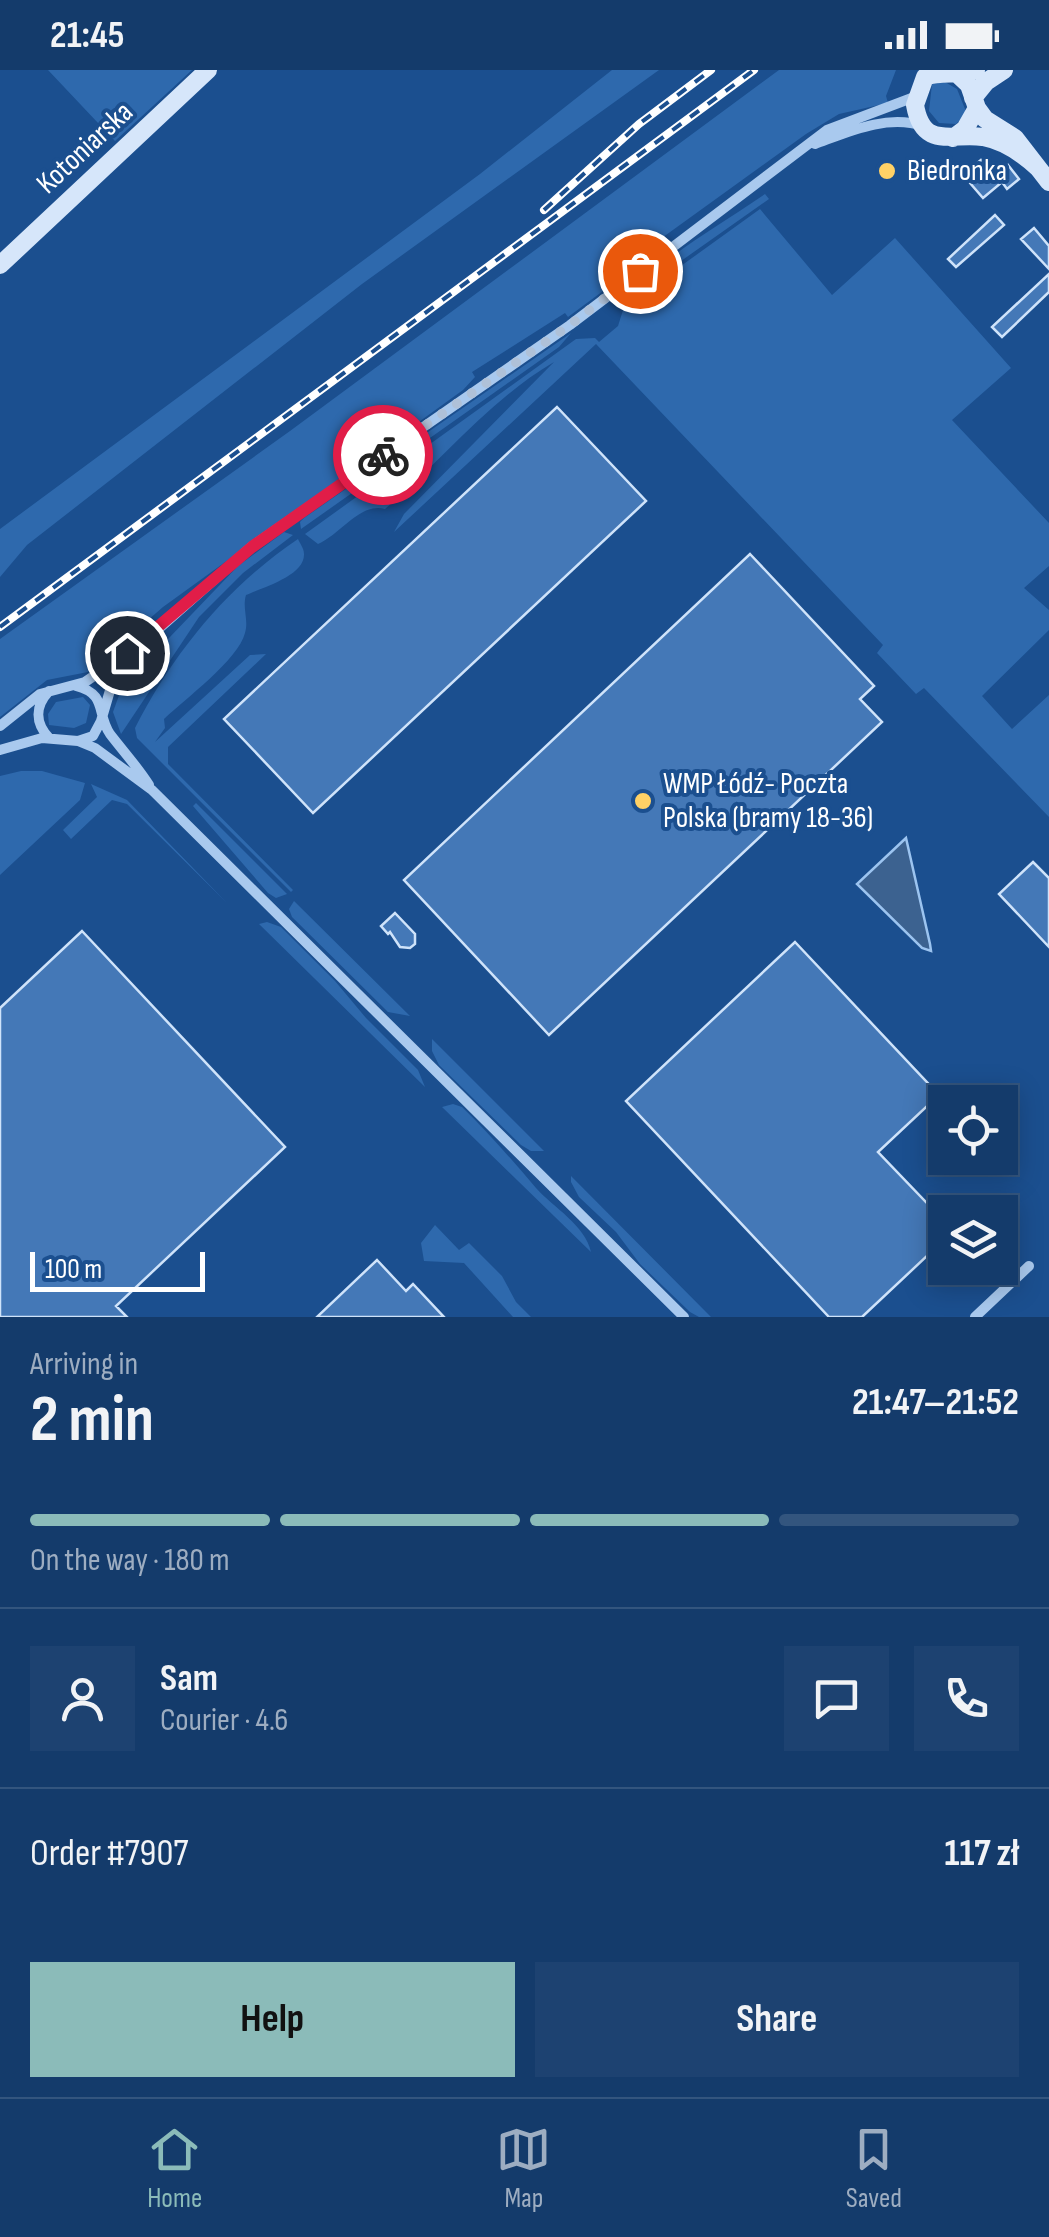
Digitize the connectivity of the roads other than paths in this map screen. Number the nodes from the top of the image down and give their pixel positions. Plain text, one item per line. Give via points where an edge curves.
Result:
1 (208, 70) edge
2 (1004, 70) edge
3 (961, 71) edge
4 (919, 82) edge
5 (975, 103) junction
6 (923, 126) junction
7 (952, 138) junction
8 (809, 146) junction
9 (1044, 175) edge
10 (0, 265) edge
11 (144, 641) junction
12 (76, 686) junction
13 (50, 690) junction
14 (104, 709) junction
15 (0, 726) edge
16 (49, 738) junction
17 (78, 741) junction
18 (0, 750) edge
19 (152, 790) junction
20 (1029, 1266) dead end
21 (684, 1317) edge
22 (975, 1317) edge

1 - 10 street, Kotoniarska
2 - 5 street via 986,82
3 - 4 street via 937,72
3 - 5 street
4 - 6 street via 916,110
4 - 8 street
5 - 7 street via 965,129
5 - 9 street
6 - 7 street
6 - 8 street via 887,122
7 - 9 street via 989,138
8 - 11 street via 581,317 252,547
11 - 12 street
11 - 14 street
12 - 13 street
12 - 14 street
13 - 15 street
13 - 16 street via 38,716
14 - 17 street via 93,736
14 - 19 street via 106,728
16 - 17 street
16 - 18 street
17 - 19 street
19 - 21 street
20 - 22 street

